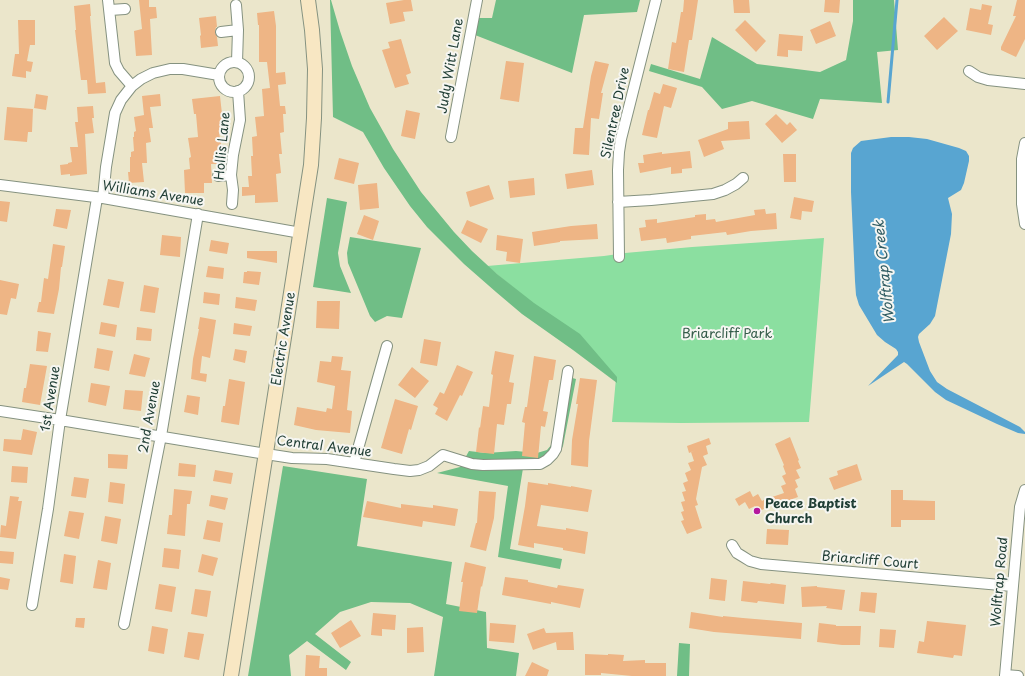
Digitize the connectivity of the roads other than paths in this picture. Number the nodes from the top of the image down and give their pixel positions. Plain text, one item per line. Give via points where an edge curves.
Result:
1 (308, 0) edge
2 (477, 0) edge
3 (656, 0) edge
4 (109, 5) edge
5 (236, 5) dead end
6 (125, 9) dead end
7 (238, 30) junction
8 (221, 32) dead end
9 (237, 62) junction
10 (969, 71) dead end
11 (219, 75) junction
12 (1025, 84) edge
13 (132, 86) junction
14 (238, 91) junction
15 (451, 137) dead end
16 (1025, 143) edge
17 (1024, 173) edge
18 (231, 175) junction
19 (218, 176) dead end
20 (743, 178) dead end
21 (0, 185) edge
22 (100, 198) junction
23 (618, 202) junction
24 (232, 204) dead end
25 (198, 214) junction
26 (1025, 224) edge
27 (301, 233) junction
28 (618, 258) dead end
29 (387, 346) dead end
30 (568, 371) dead end
31 (0, 411) edge
32 (60, 420) junction
33 (161, 436) junction
34 (266, 454) junction
35 (354, 463) junction
36 (1025, 490) edge
37 (732, 545) dead end
38 (1012, 586) junction
39 (32, 605) dead end
40 (124, 624) dead end
41 (1005, 675) edge
42 (231, 676) edge
43 (1018, 676) edge

1 - 27 street, Electric Avenue via 315,69 314,118 311,165
2 - 15 street, Judy Witt Lane
3 - 23 street, Silentree Drive via 622,139 618,170
4 - 6 street
4 - 13 street via 115,63
5 - 7 street
7 - 8 street
7 - 9 street
9 - 11 street via 228,63
9 - 14 street via 245,66 249,78 246,86
10 - 12 street via 988,80
11 - 13 street via 170,69 153,73
11 - 14 street via 224,88 233,92
13 - 22 street via 115,113
14 - 18 street, Hollis Lane via 240,120
16 - 17 street via 1022,159
17 - 26 street via 1022,204
18 - 19 street
18 - 24 street, Hollis Lane
20 - 23 street via 725,190 713,194
21 - 22 street, Williams Avenue
22 - 25 street, Williams Avenue
22 - 32 street, 1st Avenue
23 - 28 street, Silentree Drive
25 - 27 street, Williams Avenue
25 - 33 street, 2nd Avenue
27 - 34 street, Electric Avenue
29 - 35 street
30 - 35 street, Central Avenue via 556,448 553,454 540,464 472,464 443,455 429,466 410,471
31 - 32 street, Central Avenue
32 - 33 street, Central Avenue
32 - 39 street, 1st Avenue
33 - 34 street, Central Avenue
33 - 40 street, 2nd Avenue
34 - 35 street, Central Avenue
34 - 42 street, Electric Avenue
36 - 38 street, Wolftrap Road via 1020,507
37 - 38 street, Briarcliff Court via 737,553 761,564
38 - 41 street, Wolftrap Road
41 - 43 street

